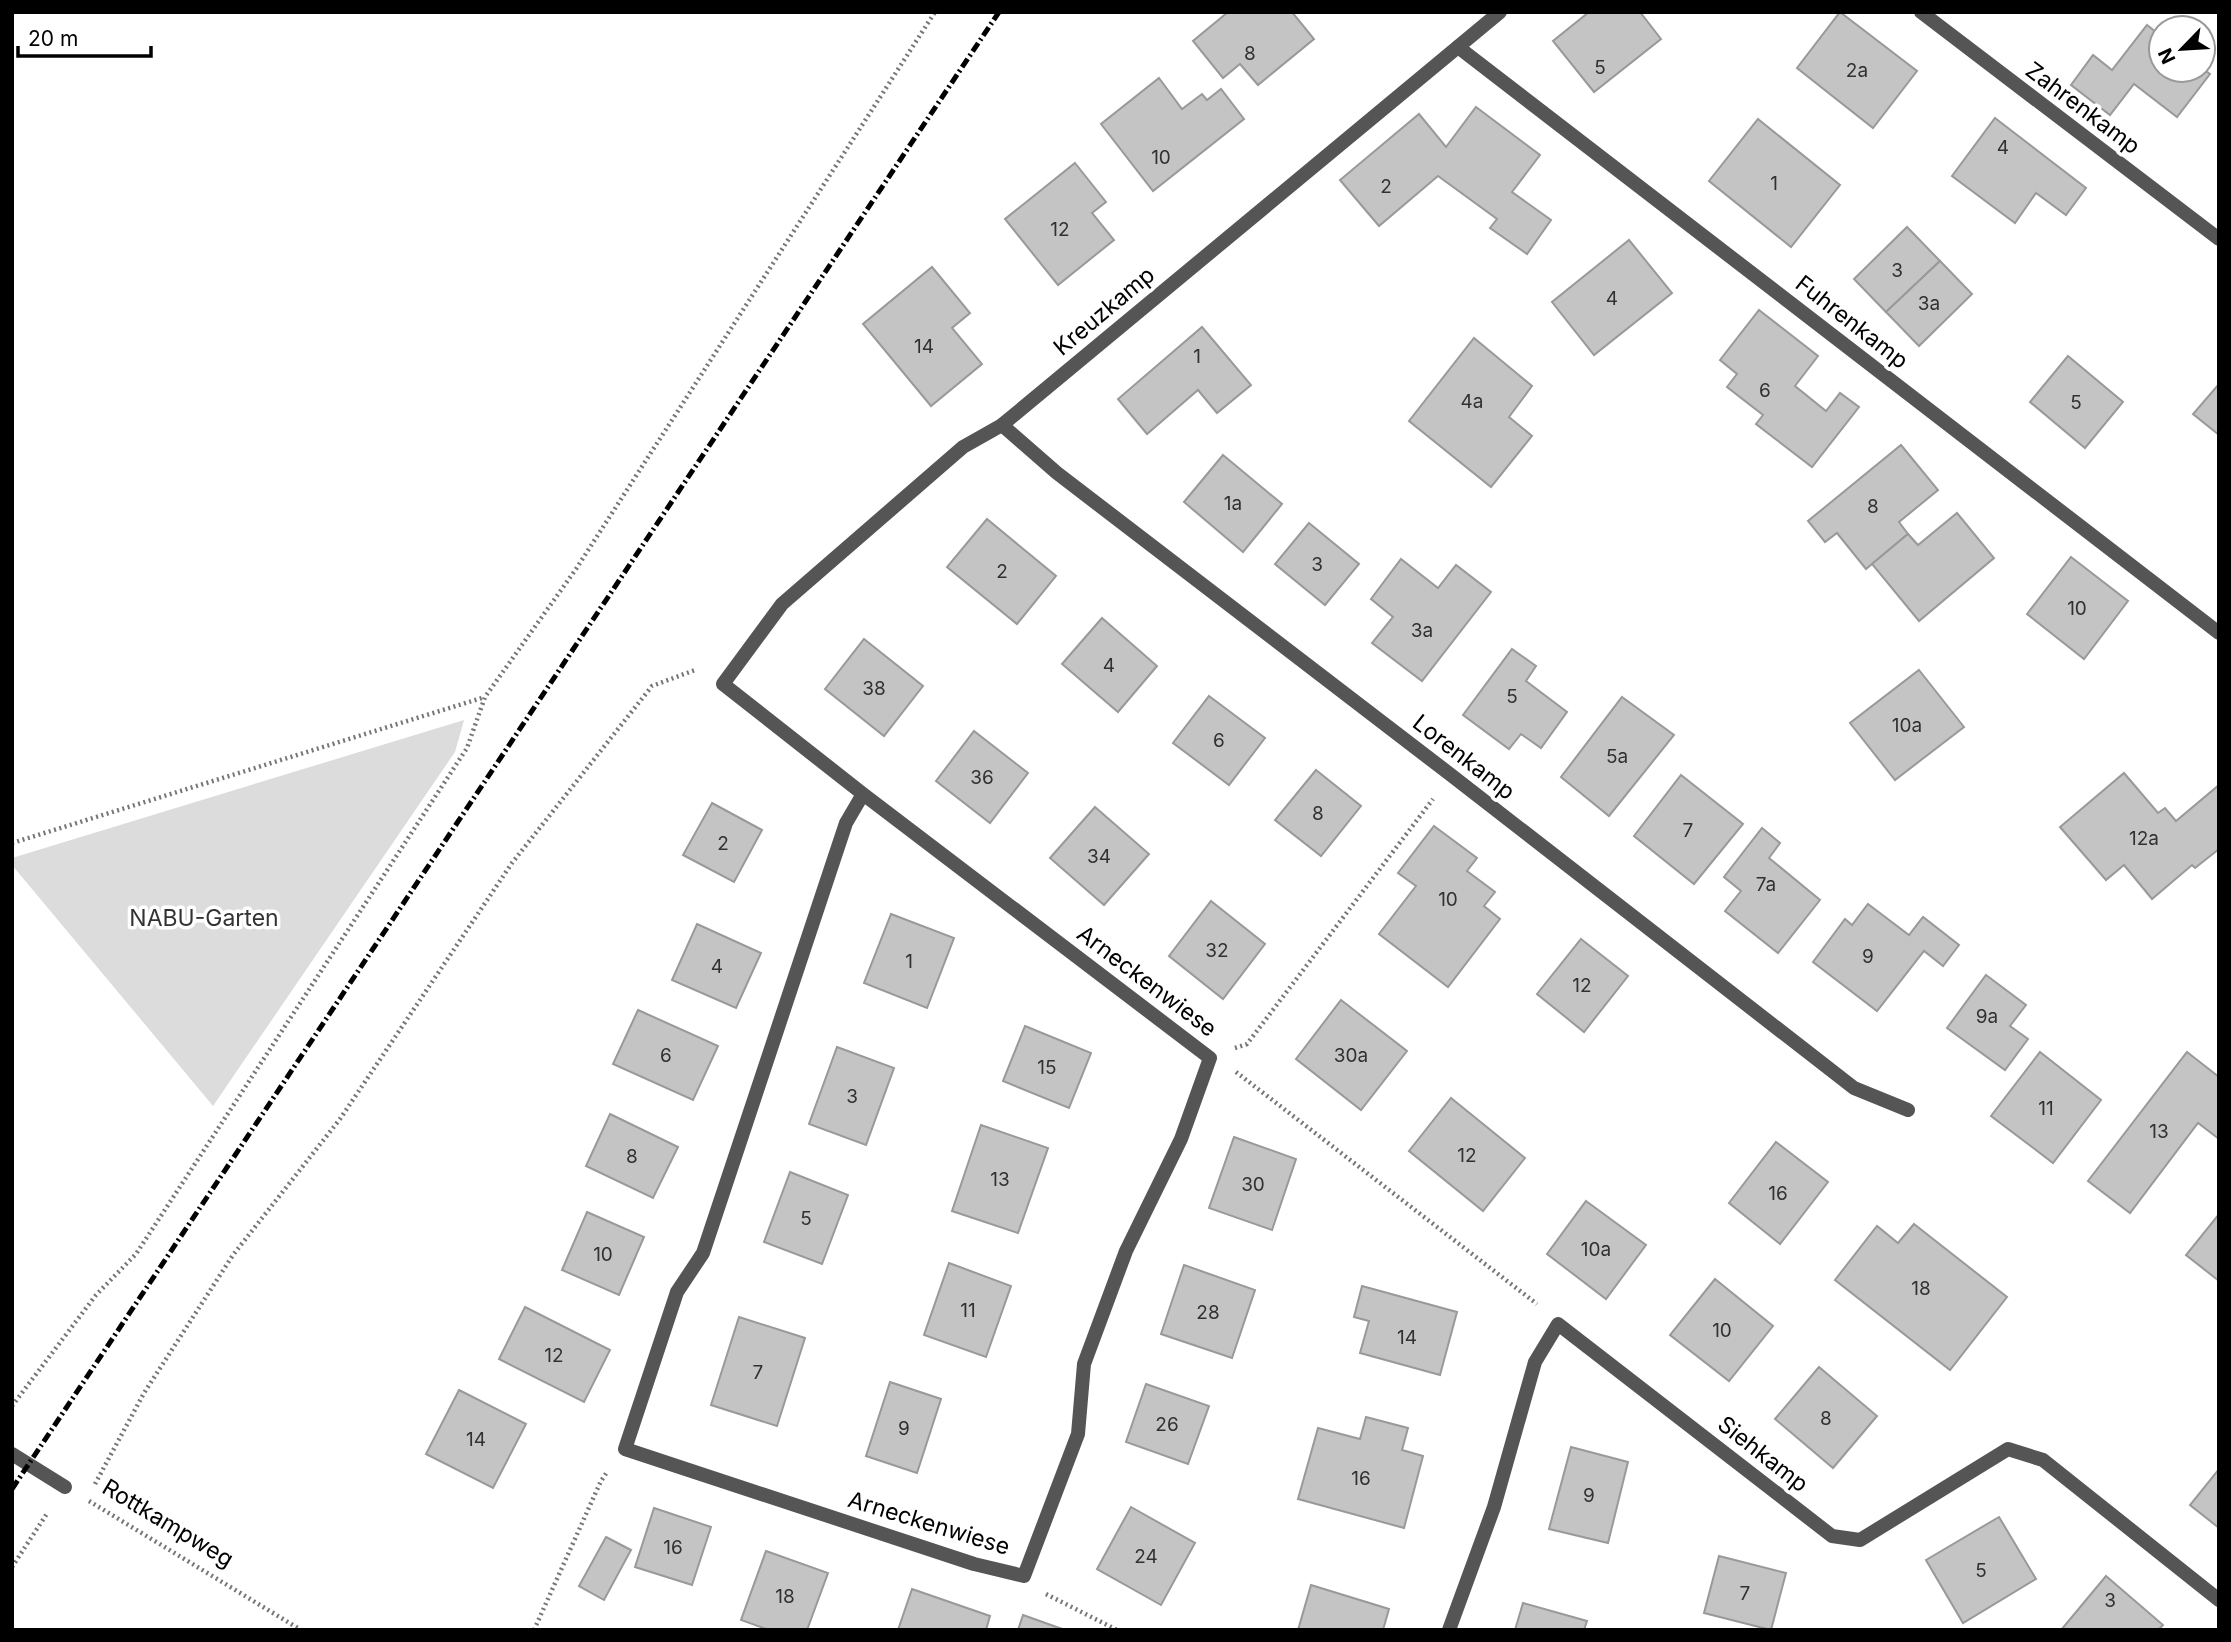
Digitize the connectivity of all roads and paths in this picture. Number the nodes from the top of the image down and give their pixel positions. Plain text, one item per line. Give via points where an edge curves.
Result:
1 (935, 12) edge
2 (1500, 12) edge
3 (1921, 12) edge
4 (1458, 47) junction
5 (2219, 239) edge
6 (1002, 425) junction
7 (2219, 633) edge
8 (745, 651) junction
9 (485, 696) junction
10 (1451, 775) junction
11 (863, 794) junction
12 (12, 843) edge
13 (1210, 1058) junction
14 (1908, 1110) dead end
15 (1558, 1324) junction
16 (12, 1406) edge
17 (625, 1449) junction
18 (12, 1454) edge
19 (65, 1487) junction
20 (86, 1500) junction
21 (12, 1567) edge
22 (1024, 1576) junction
23 (2219, 1600) edge
24 (301, 1630) edge
25 (534, 1630) edge
26 (1117, 1630) edge
27 (1449, 1630) edge

1 - 9 path via 576,569
2 - 4 street, Kreuzkamp
3 - 5 street, Zahrenkamp
4 - 6 street, Kreuzkamp
4 - 7 street, Fuhrenkamp
6 - 8 street, Kreuzkamp via 963,447 782,604
6 - 10 street, Lorenkamp via 1057,473
8 - 11 street, Arneckenwiese via 723,684
8 - 20 path via 652,686 512,863 340,1119 233,1255 144,1394
9 - 12 path
9 - 16 path via 467,748 136,1254 96,1295
10 - 13 path via 1247,1044
10 - 14 street, Lorenkamp via 1854,1087
11 - 13 street, Arneckenwiese
11 - 17 street via 846,823 703,1253 677,1292
13 - 15 path via 1239,1074
13 - 22 street, Arneckenwiese via 1181,1139 1126,1251 1084,1364 1078,1434
15 - 23 street, Siehkamp via 1832,1536 1860,1540 2008,1449 2043,1460
15 - 27 street via 1535,1362 1494,1507
17 - 22 street, Arneckenwiese via 974,1564
17 - 25 path via 601,1481
18 - 19 street, Rottkampweg
19 - 20 path, Rottkampweg
19 - 21 path
20 - 24 path, Rottkampweg
22 - 26 path via 1042,1592

